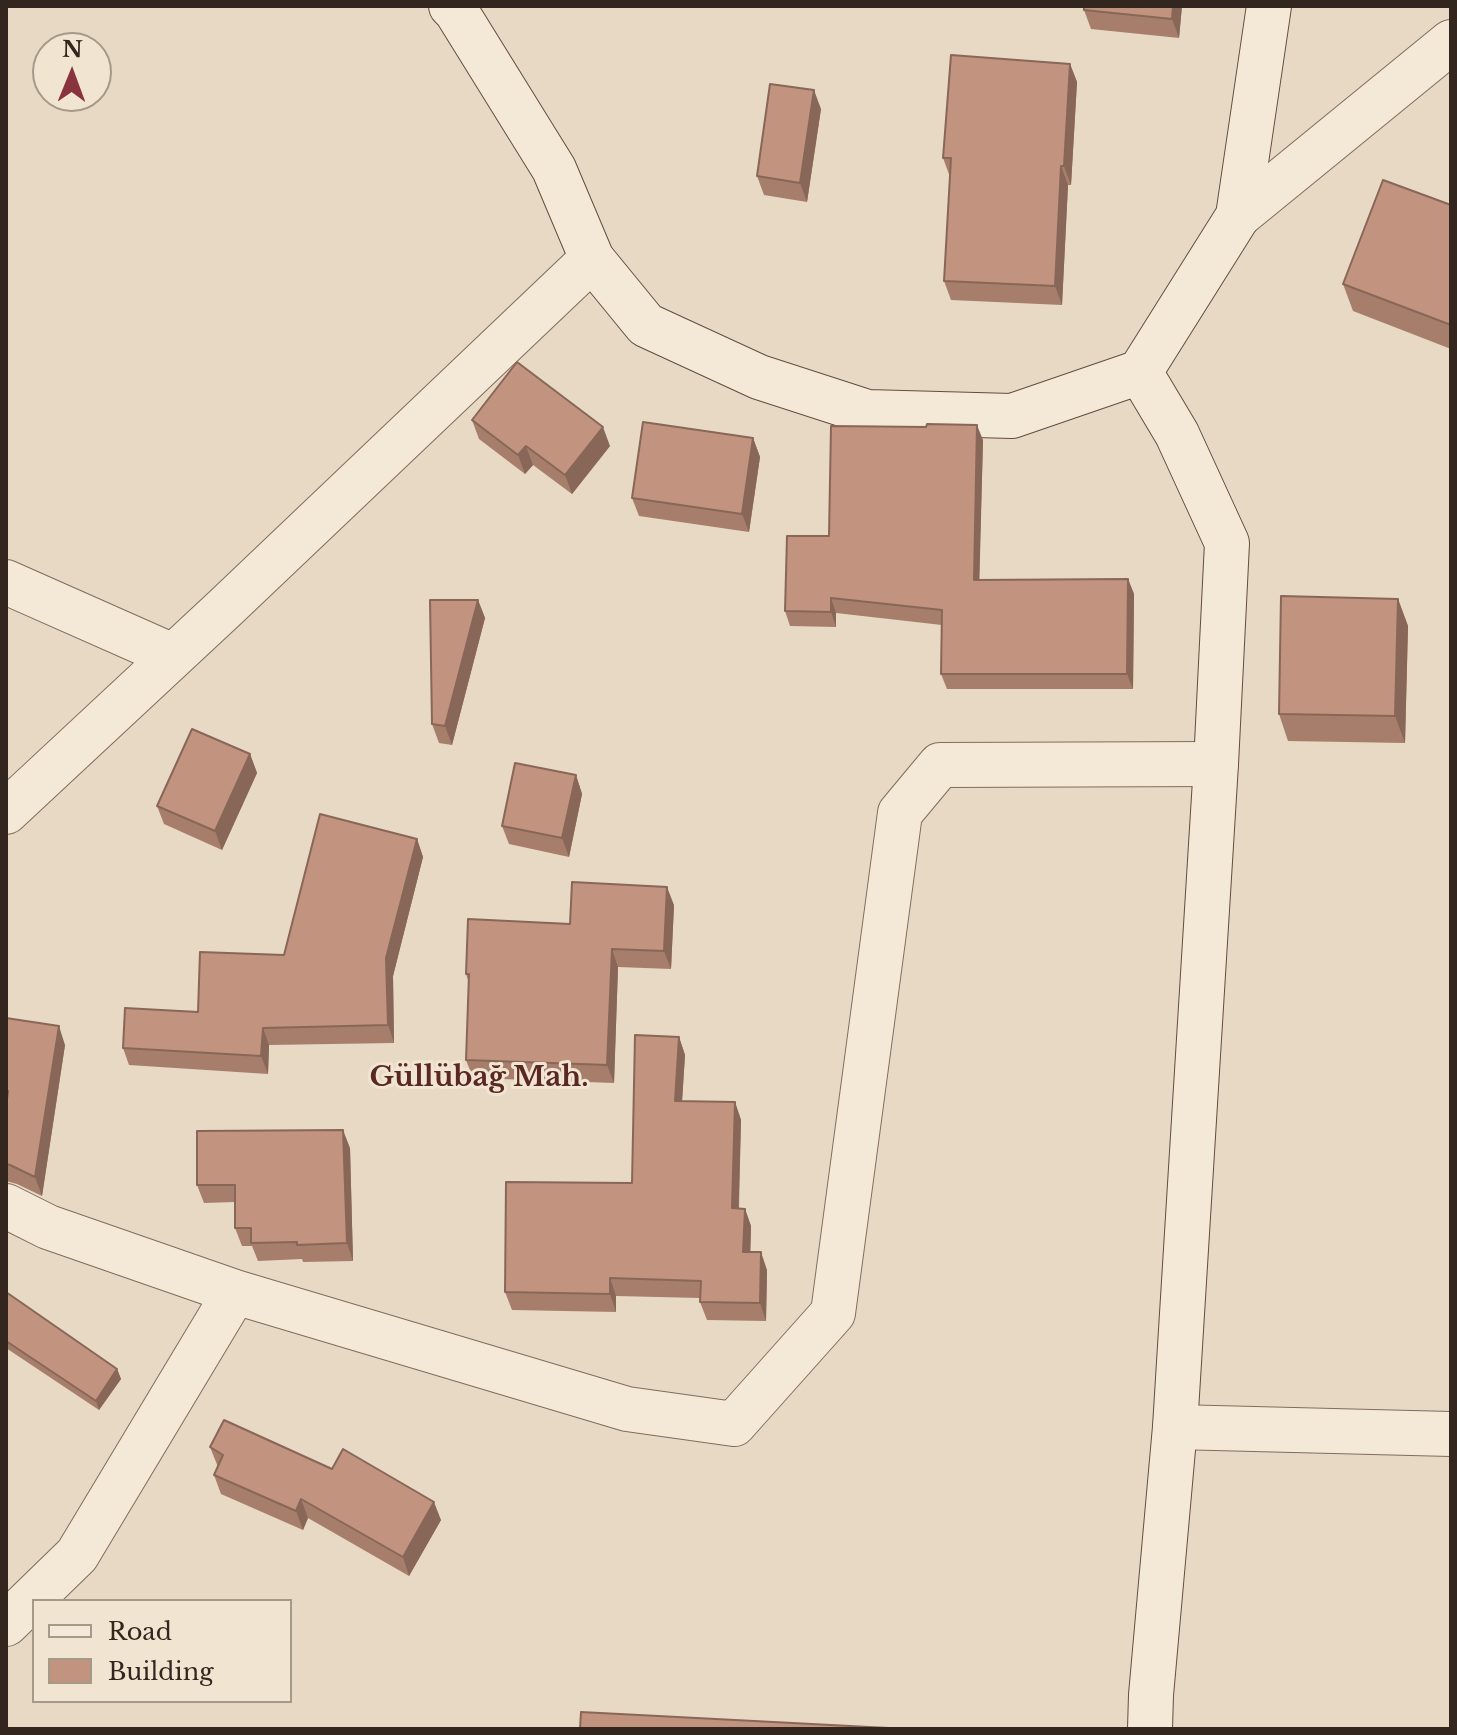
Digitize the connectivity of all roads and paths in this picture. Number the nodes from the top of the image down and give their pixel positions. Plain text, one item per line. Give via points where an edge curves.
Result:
1 (451, 6) edge
2 (1269, 6) edge
3 (1451, 42) edge
4 (1238, 216) junction
5 (592, 259) junction
6 (1140, 372) junction
7 (6, 582) edge
8 (173, 656) junction
9 (1216, 764) junction
10 (6, 812) edge
11 (6, 1206) edge
12 (235, 1292) junction
13 (1175, 1427) junction
14 (1451, 1434) edge
15 (6, 1624) edge
16 (1150, 1729) edge

1 - 5 street via 554,169
2 - 4 street
3 - 4 street
4 - 6 street
5 - 6 street via 646,325 759,377 867,412 1012,416
5 - 8 street
6 - 9 street via 1177,434 1227,543
7 - 8 street
8 - 10 street
9 - 12 street via 940,765 900,813 833,1313 734,1424 627,1409
9 - 13 street
11 - 12 street via 48,1227
12 - 15 street via 77,1555
13 - 14 street
13 - 16 street

